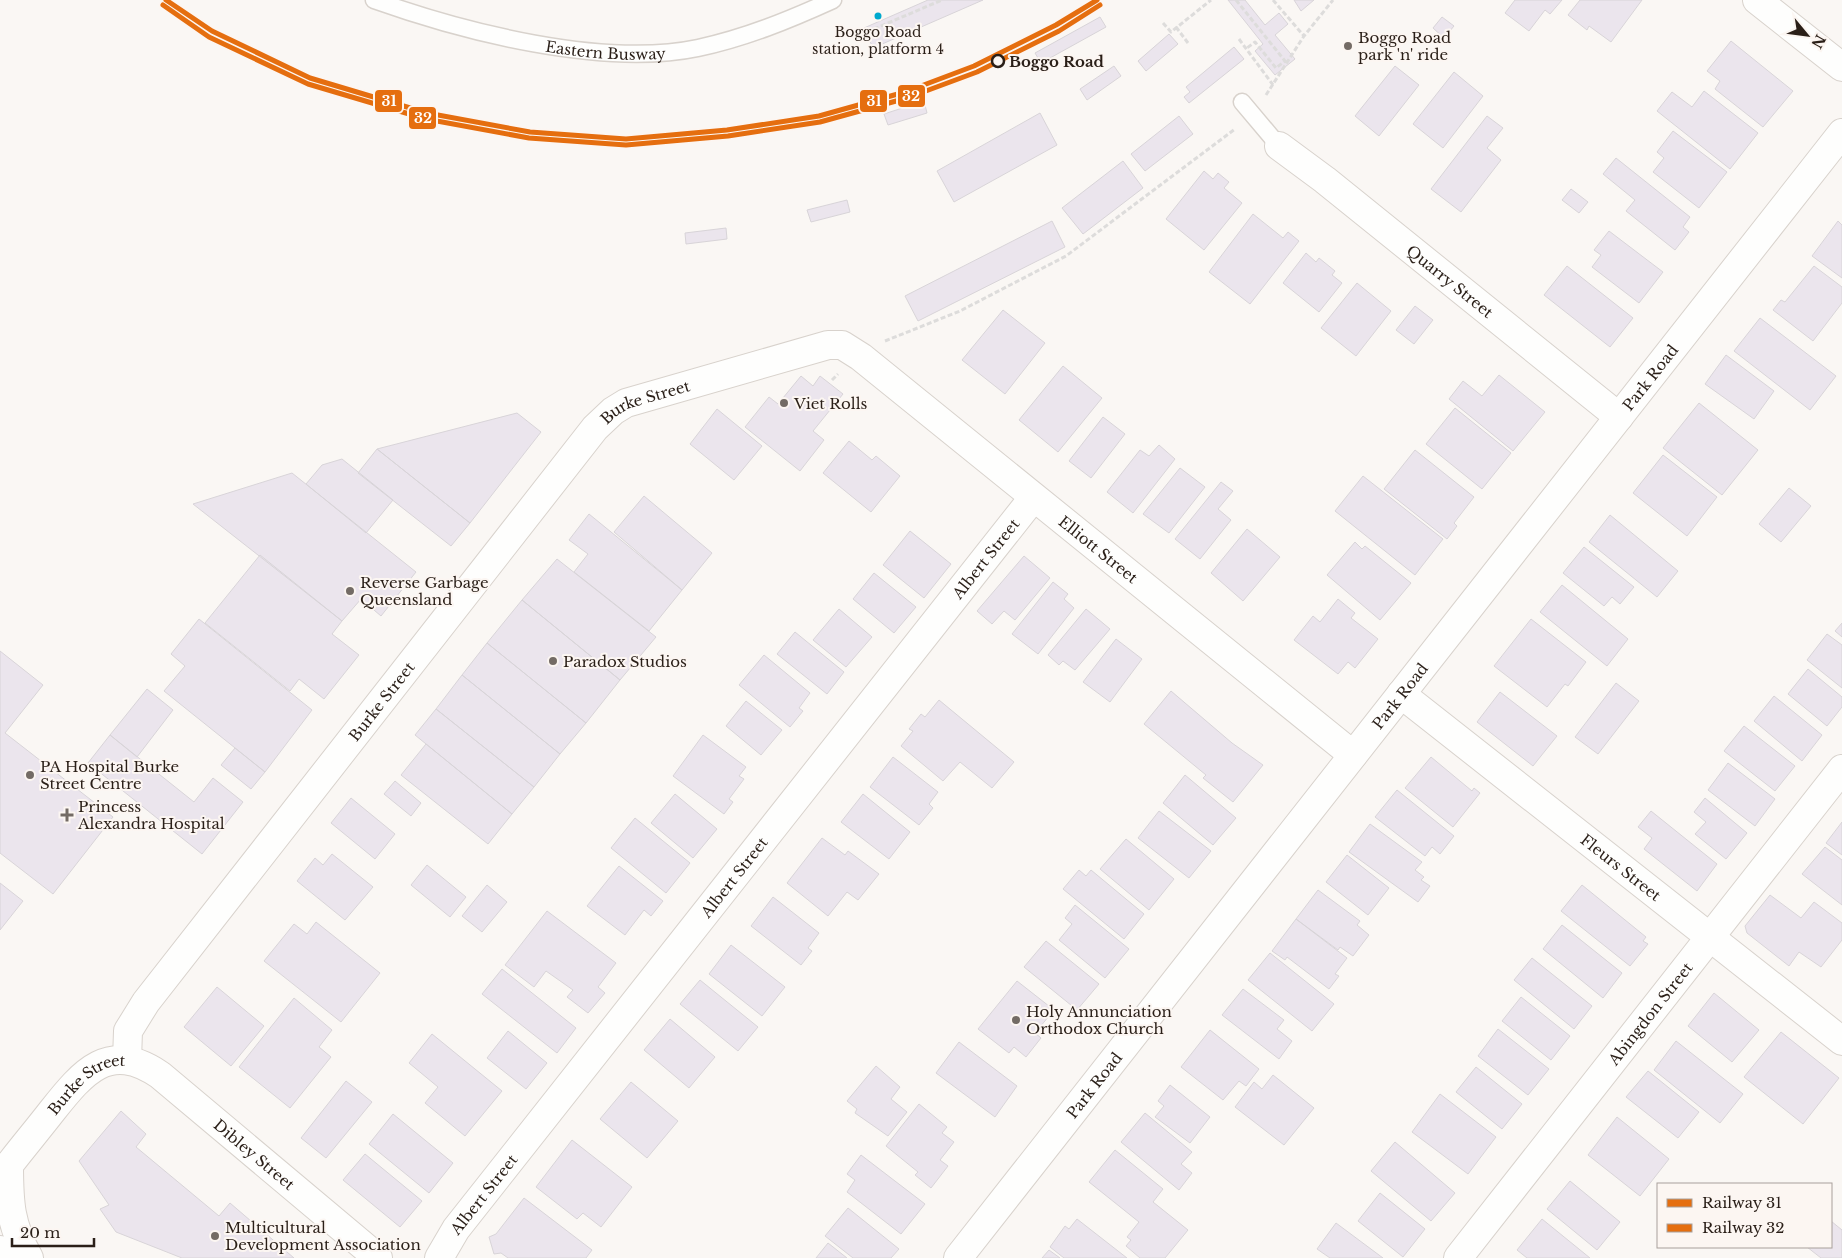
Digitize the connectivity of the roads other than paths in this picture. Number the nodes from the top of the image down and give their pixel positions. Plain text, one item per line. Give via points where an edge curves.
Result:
1 (374, 0) edge
2 (833, 0) edge
3 (1757, 0) edge
4 (1842, 67) edge
5 (1242, 102) dead end
6 (1842, 133) edge
7 (1279, 146) joint
8 (842, 345) joint
9 (1618, 417) junction
10 (1033, 498) junction
11 (1401, 694) junction
12 (1353, 755) junction
13 (1842, 768) edge
14 (1710, 937) junction
15 (1842, 1041) edge
16 (127, 1060) junction
17 (4, 1168) edge
18 (0, 1250) edge
19 (19, 1258) edge
20 (29, 1258) edge
21 (378, 1258) edge
22 (439, 1258) edge
23 (958, 1258) edge
24 (1458, 1258) edge

1 - 2 lane, Eastern Busway via 463,28 519,40 589,51 644,54 695,49 734,40
3 - 4 main road
5 - 7 lane
6 - 9 main road, Park Road
7 - 9 main road, Quarry Street
8 - 10 main road, Elliott Street via 861,357
8 - 16 main road, Burke Street via 828,345 626,403 604,418 146,1002 128,1031
9 - 11 main road, Park Road
10 - 12 main road, Elliott Street
10 - 22 main road, Albert Street via 456,1229
11 - 12 main road, Park Road
11 - 14 main road, Fleurs Street
12 - 23 main road, Park Road
13 - 14 main road, Abingdon Street
14 - 15 main road, Fleurs Street
14 - 24 main road, Abingdon Street
16 - 17 main road, Burke Street via 102,1064 79,1078
16 - 21 main road, Dibley Street via 160,1074
17 - 20 main road, Burke Street via 11,1216
18 - 19 main road

